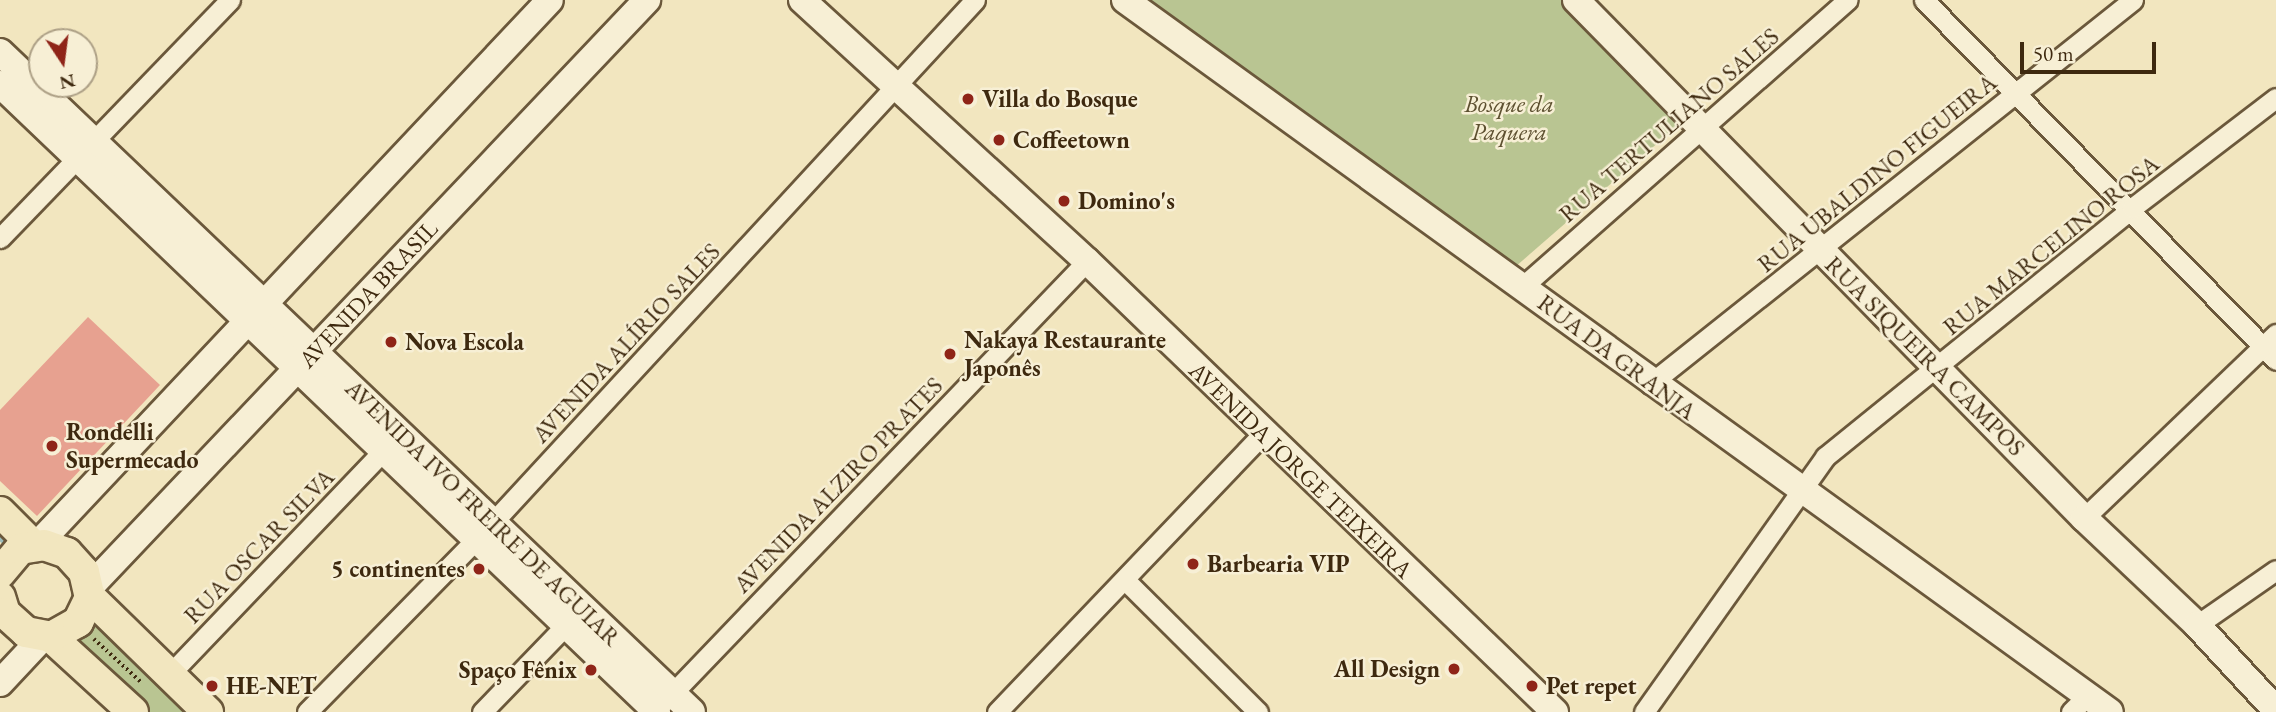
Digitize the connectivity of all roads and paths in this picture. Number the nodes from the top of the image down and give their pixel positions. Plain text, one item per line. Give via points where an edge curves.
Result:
1 (230, 0) edge
2 (550, 0) edge
3 (647, 0) edge
4 (802, 0) edge
5 (975, 0) edge
6 (1125, 0) edge
7 (1576, 0) edge
8 (1848, 0) edge
9 (1924, 0) edge
10 (2133, 0) edge
11 (0, 52) edge
12 (0, 84) edge
13 (896, 88) junction
14 (2016, 93) junction
15 (2276, 98) edge
16 (1702, 131) junction
17 (85, 150) junction
18 (2132, 208) junction
19 (0, 238) edge
20 (1818, 249) junction
21 (1087, 261) junction
22 (1522, 287) junction
23 (254, 312) junction
24 (2272, 347) edge
25 (306, 361) junction
26 (1938, 369) junction
27 (1650, 384) junction
28 (1263, 434) junction
29 (384, 450) junction
30 (1799, 489) junction
31 (0, 512) edge
32 (2084, 518) junction
33 (484, 530) junction
34 (38, 545) junction
35 (2276, 570) edge
36 (0, 573) edge
37 (1126, 581) junction
38 (90, 592) junction
39 (0, 597) edge
40 (2197, 625) junction
41 (565, 626) junction
42 (48, 636) junction
43 (169, 676) junction
44 (0, 683) edge
45 (2079, 704) edge
46 (660, 707) edge
47 (2276, 710) edge
48 (133, 712) edge
49 (208, 712) edge
50 (307, 712) edge
51 (482, 712) edge
52 (692, 712) edge
53 (997, 712) edge
54 (1258, 712) edge
55 (1555, 712) edge
56 (1644, 712) edge
57 (2110, 712) edge

1 - 17 street
2 - 23 street
3 - 25 street, AVENIDA BRASIL
4 - 13 street, AVENIDA JORGE TEIXEIRA
5 - 13 street, AVENIDA ALÍRIO SALES
6 - 22 street, RUA DA GRANJA
7 - 16 street, RUA SIQUEIRA CAMPOS
8 - 16 street, RUA TERTULIANO SALES
9 - 14 street
10 - 14 street, RUA UBALDINO FIGUEIRA
11 - 17 street, AVENIDA IVO FREIRE DE AGUIAR
12 - 17 street, AVENIDA IVO FREIRE DE AGUIAR
13 - 21 street, AVENIDA JORGE TEIXEIRA
13 - 33 street, AVENIDA ALÍRIO SALES
14 - 18 street
14 - 20 street, RUA UBALDINO FIGUEIRA
15 - 18 street, RUA MARCELINO ROSA
16 - 20 street, RUA SIQUEIRA CAMPOS
16 - 22 street, RUA TERTULIANO SALES
17 - 19 street
17 - 23 street, AVENIDA IVO FREIRE DE AGUIAR
18 - 24 street
18 - 26 street, RUA MARCELINO ROSA
20 - 26 street, RUA SIQUEIRA CAMPOS
20 - 27 street, RUA UBALDINO FIGUEIRA
21 - 28 street, AVENIDA JORGE TEIXEIRA
21 - 46 street, AVENIDA ALZIRO PRATES
22 - 27 street, RUA DA GRANJA
23 - 25 street, AVENIDA IVO FREIRE DE AGUIAR
23 - 34 street
24 - 32 street
25 - 29 street, AVENIDA IVO FREIRE DE AGUIAR
25 - 33 street, AVENIDA IVO FREIRE DE AGUIAR
25 - 38 street, AVENIDA BRASIL
26 - 30 street, RUA MARCELINO ROSA via 1859,427
26 - 32 street, RUA SIQUEIRA CAMPOS
27 - 30 street, RUA DA GRANJA
28 - 37 street
28 - 55 street, AVENIDA JORGE TEIXEIRA
29 - 33 street, AVENIDA IVO FREIRE DE AGUIAR
29 - 43 street, RUA OSCAR SILVA
30 - 45 street, RUA DA GRANJA
30 - 56 street, RUA MARCELINO ROSA via 1782,522
31 - 34 main road
32 - 40 street, RUA SIQUEIRA CAMPOS
33 - 41 street, AVENIDA IVO FREIRE DE AGUIAR
33 - 46 street, AVENIDA IVO FREIRE DE AGUIAR
33 - 50 street, AVENIDA ALÍRIO SALES
34 - 36 main road via 20,549
34 - 38 main road via 67,553 84,572
35 - 40 street
37 - 53 street
37 - 54 street
38 - 42 main road, AVENIDA BRASIL via 78,622
38 - 43 main road
39 - 42 main road via 5,613 26,632
40 - 47 street, RUA SIQUEIRA CAMPOS
41 - 46 street, AVENIDA IVO FREIRE DE AGUIAR
41 - 51 street
42 - 44 street, AVENIDA BRASIL
42 - 48 main road
43 - 49 main road
45 - 57 street, RUA DA GRANJA
46 - 52 street, AVENIDA IVO FREIRE DE AGUIAR

